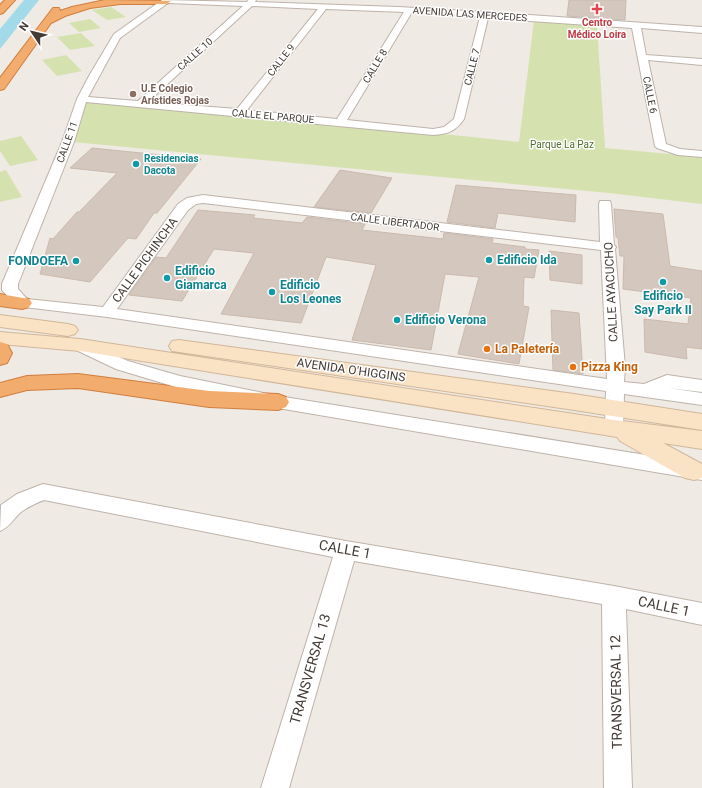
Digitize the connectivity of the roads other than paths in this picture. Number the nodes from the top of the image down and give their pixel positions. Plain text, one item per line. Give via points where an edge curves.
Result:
1 (10, 0) edge
2 (63, 0) edge
3 (166, 1) edge
4 (251, 2) edge
5 (412, 6) junction
6 (323, 7) junction
7 (0, 11) edge
8 (485, 14) junction
9 (48, 21) junction
10 (636, 26) junction
11 (702, 30) edge
12 (642, 57) junction
13 (702, 62) edge
14 (0, 86) edge
15 (82, 99) junction
16 (140, 104) junction
17 (240, 113) junction
18 (459, 119) joint
19 (340, 123) junction
20 (702, 154) edge
21 (605, 204) dead end
22 (182, 207) joint
23 (609, 247) junction
24 (0, 300) edge
25 (22, 303) junction
26 (107, 312) junction
27 (0, 321) edge
28 (0, 338) edge
29 (80, 345) junction
30 (0, 348) edge
31 (0, 358) edge
32 (702, 386) edge
33 (0, 390) edge
34 (645, 391) junction
35 (702, 400) edge
36 (278, 402) junction
37 (615, 408) junction
38 (702, 422) edge
39 (702, 440) edge
40 (698, 471) edge
41 (0, 522) edge
42 (346, 550) junction
43 (614, 596) junction
44 (702, 614) edge
45 (275, 788) edge
46 (618, 788) edge

1 - 7 highway
2 - 9 highway
3 - 4 street, AVENIDA LAS MERCEDES
3 - 9 highway via 121,0 98,3 64,12
3 - 15 street, CALLE 11 via 117,36
4 - 6 street, AVENIDA LAS MERCEDES
4 - 16 street, CALLE 10
5 - 6 street, AVENIDA LAS MERCEDES via 398,9
5 - 8 street, AVENIDA LAS MERCEDES
5 - 19 street, CALLE 8
6 - 17 street, CALLE 9
8 - 10 street, AVENIDA LAS MERCEDES
8 - 18 street, CALLE 7
9 - 14 highway
10 - 11 street, AVENIDA LAS MERCEDES
10 - 12 street, CALLE 6
12 - 13 street
12 - 20 street, CALLE 6 via 661,146 678,152
15 - 16 street, CALLE EL PARQUE
15 - 25 street, CALLE 11 via 68,142 10,284 10,290
16 - 17 street, CALLE EL PARQUE
17 - 19 street, CALLE EL PARQUE
18 - 19 street, CALLE EL PARQUE via 454,128 433,132
21 - 23 street, CALLE AYACUCHO
22 - 23 street, CALLE LIBERTADOR via 203,199
22 - 26 street, CALLE PICHINCHA
23 - 37 street, CALLE AYACUCHO via 616,367
24 - 25 highway
25 - 26 street, AVENIDA O'HIGGINS
26 - 37 street, AVENIDA O'HIGGINS
27 - 37 main road, AVENIDA O'HIGGINS
28 - 29 main road, AVENIDA O'HIGGINS
29 - 36 street, AVENIDA O'HIGGINS via 122,365 179,382
29 - 37 main road, AVENIDA O'HIGGINS
30 - 31 highway
32 - 34 street via 667,381
33 - 36 highway via 27,383 78,381 209,400
34 - 35 street
34 - 37 street
36 - 40 street, AVENIDA O'HIGGINS
37 - 38 main road, AVENIDA O'HIGGINS
37 - 39 main road, AVENIDA O'HIGGINS
37 - 40 main road
41 - 42 street, CALLE 1 via 4,514 23,498 43,492
42 - 43 street, CALLE 1
42 - 45 street, TRANSVERSAL 13
43 - 44 street, CALLE 1
43 - 46 street, TRANSVERSAL 12

